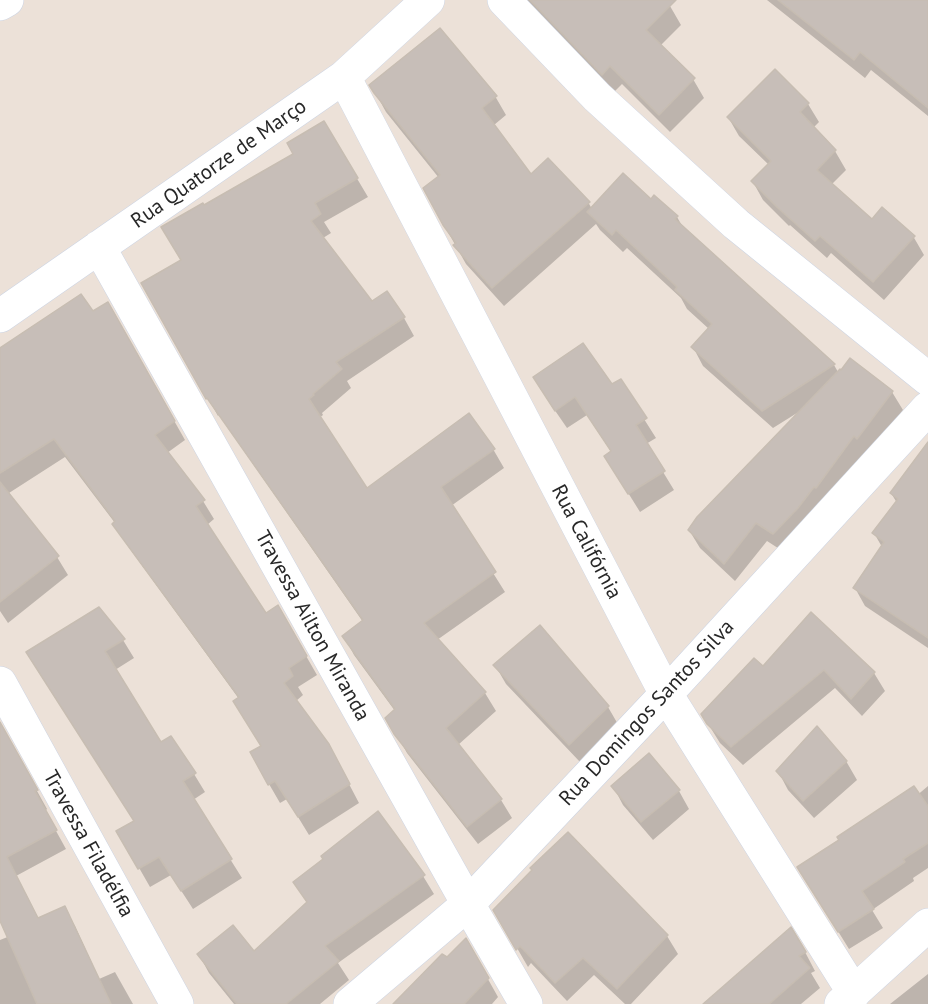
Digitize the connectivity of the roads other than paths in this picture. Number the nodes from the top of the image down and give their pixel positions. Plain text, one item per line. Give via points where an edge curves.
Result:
1 (7, 0) edge
2 (428, 0) edge
3 (504, 0) edge
4 (0, 4) edge
5 (344, 77) junction
6 (99, 247) junction
7 (0, 316) edge
8 (928, 379) edge
9 (928, 408) edge
10 (0, 683) edge
11 (666, 694) junction
12 (468, 904) junction
13 (928, 925) edge
14 (847, 998) edge
15 (177, 1004) edge
16 (350, 1004) edge
17 (526, 1004) edge

1 - 4 street
2 - 5 street, Rua Quatorze de Março
3 - 8 street via 597,97 736,224
5 - 6 street, Rua Quatorze de Março
5 - 11 street, Rua Califórnia
6 - 7 street, Rua Quatorze de Março
6 - 12 street, Travessa Ailton Miranda
9 - 11 street, Rua Domingos Santos Silva
10 - 15 street, Travessa Filadélfia
11 - 12 street, Rua Domingos Santos Silva
11 - 14 street, Rua Califórnia
12 - 16 street, Rua Domingos Santos Silva
12 - 17 street, Travessa Ailton Miranda
13 - 14 street

